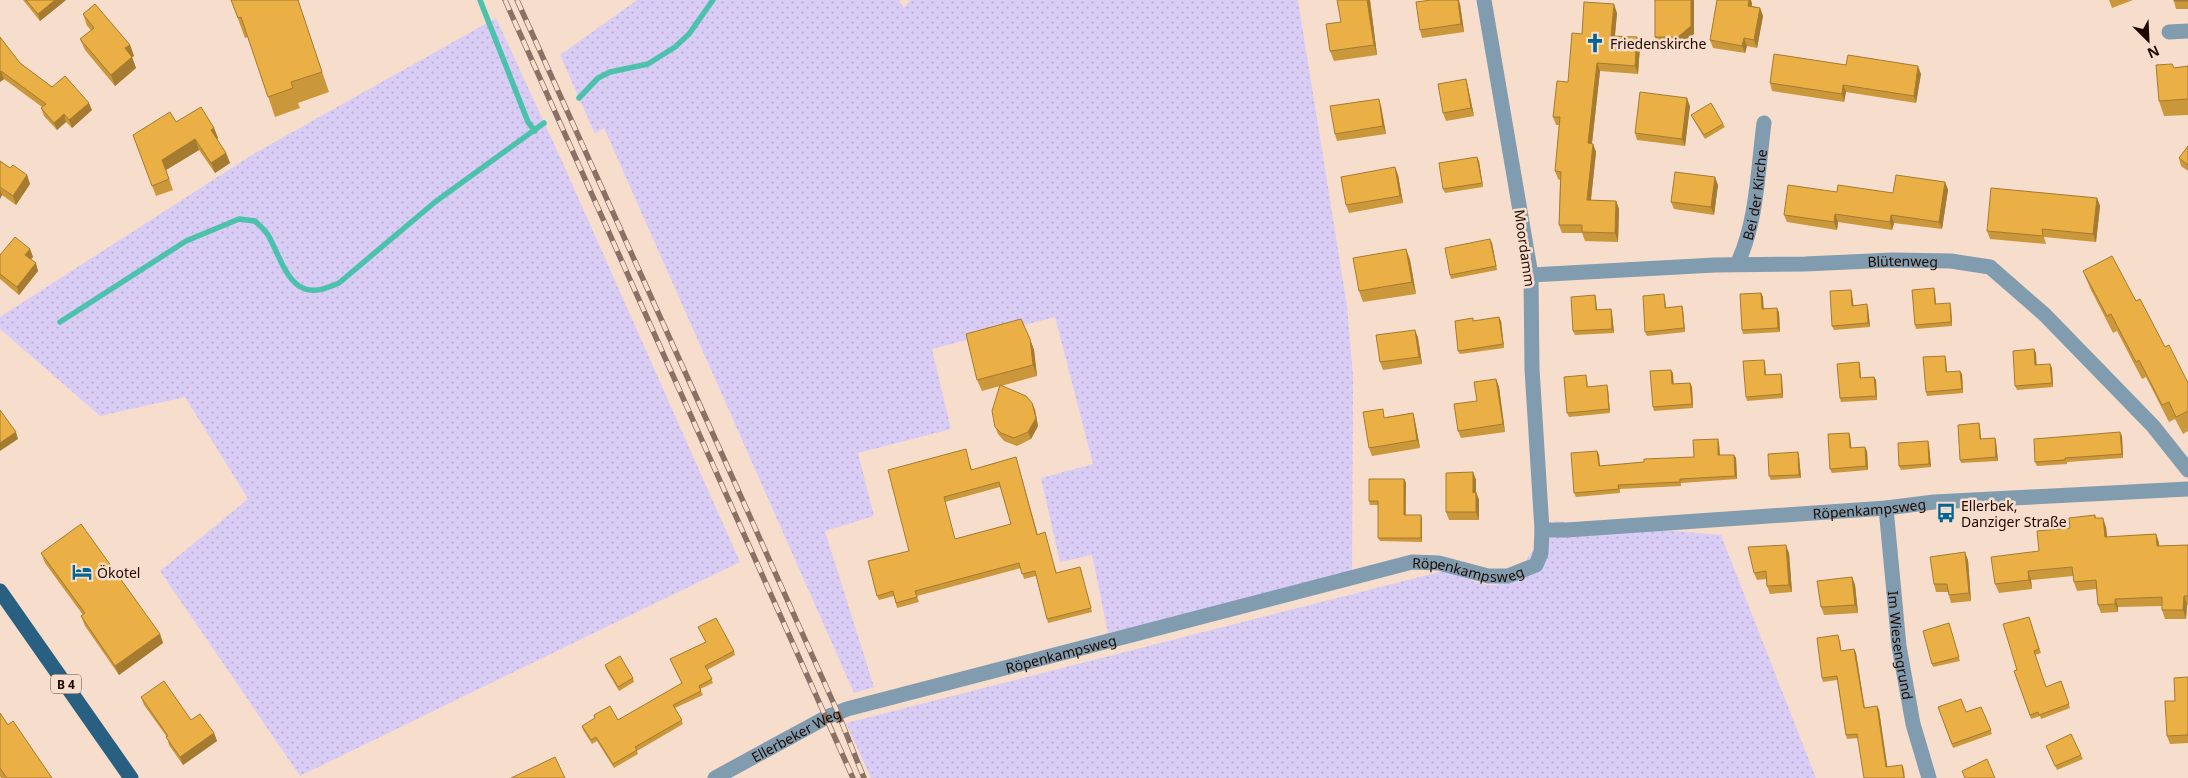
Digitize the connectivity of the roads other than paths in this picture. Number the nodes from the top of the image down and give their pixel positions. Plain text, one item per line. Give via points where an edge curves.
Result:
1 (1484, 0) edge
2 (2188, 31) edge
3 (2169, 32) dead end
4 (1764, 123) dead end
5 (1737, 264) junction
6 (1531, 275) junction
7 (2188, 470) edge
8 (2188, 489) edge
9 (1886, 508) junction
10 (1542, 530) junction
11 (0, 590) edge
12 (882, 700) joint
13 (131, 778) edge
14 (715, 778) edge
15 (1929, 778) edge

1 - 6 street, Moordamm
2 - 3 street
4 - 5 street, Bei der Kirche via 1750,225
5 - 6 street, Blütenweg
5 - 7 street, Blütenweg via 1892,260 1952,261 1990,267 2044,315 2146,420
6 - 10 street, Moordamm via 1532,369
8 - 9 street, Röpenkampsweg via 1934,502
9 - 10 street, Röpenkampsweg
9 - 15 street, Im Wiesengrund via 1899,646 1913,724
10 - 12 street, Röpenkampsweg via 1541,553 1536,565 1508,576 1488,576 1439,563 1412,562
11 - 13 main road, B 4
12 - 14 street, Ellerbeker Weg via 827,717

